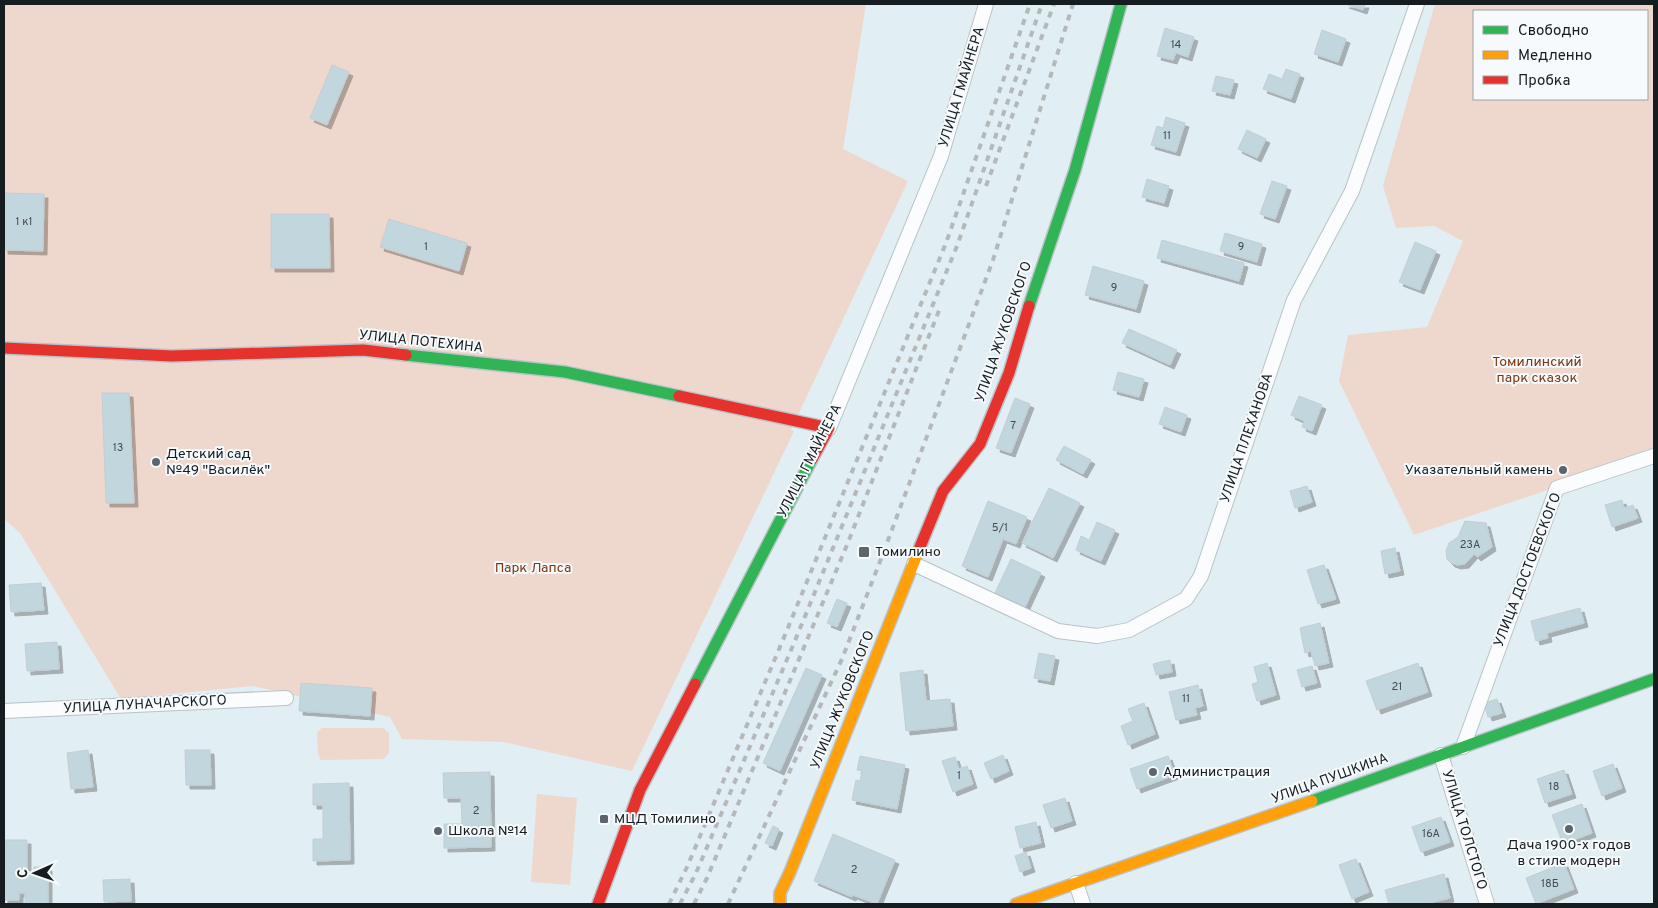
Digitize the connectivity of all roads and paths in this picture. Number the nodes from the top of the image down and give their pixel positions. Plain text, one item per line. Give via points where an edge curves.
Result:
1 (986, 4) edge
2 (1121, 4) edge
3 (1417, 4) edge
4 (4, 348) edge
5 (829, 428) junction
6 (1654, 456) edge
7 (914, 564) junction
8 (1654, 679) edge
9 (286, 698) dead end
10 (4, 711) edge
11 (1463, 747) junction
12 (1441, 755) junction
13 (1076, 883) junction
14 (598, 904) edge
15 (780, 904) edge
16 (1016, 904) edge
17 (1083, 904) edge
18 (1487, 904) edge

1 - 5 street, УЛИЦА ГМАЙНЕРА via 941,156
2 - 7 street, УЛИЦА ЖУКОВСКОГО via 1075,170 1008,373 980,444 943,491
3 - 7 street, УЛИЦА ПЛЕХАНОВА via 1352,190 1294,300 1201,576 1186,599 1129,630 1097,636 1058,631
4 - 5 street, УЛИЦА ПОТЕХИНА via 172,356 363,350 565,372
5 - 14 street, УЛИЦА ГМАЙНЕРА via 640,790
6 - 11 street, УЛИЦА ДОСТОЕВСКОГО via 1556,488
7 - 15 street, УЛИЦА ЖУКОВСКОГО via 780,892
8 - 11 street, УЛИЦА ПУШКИНА
9 - 10 street, УЛИЦА ЛУНАЧАРСКОГО
11 - 12 street, УЛИЦА ПУШКИНА
12 - 13 street, УЛИЦА ПУШКИНА
12 - 18 street, УЛИЦА ТОЛСТОГО
13 - 16 street, УЛИЦА ПУШКИНА
13 - 17 street

